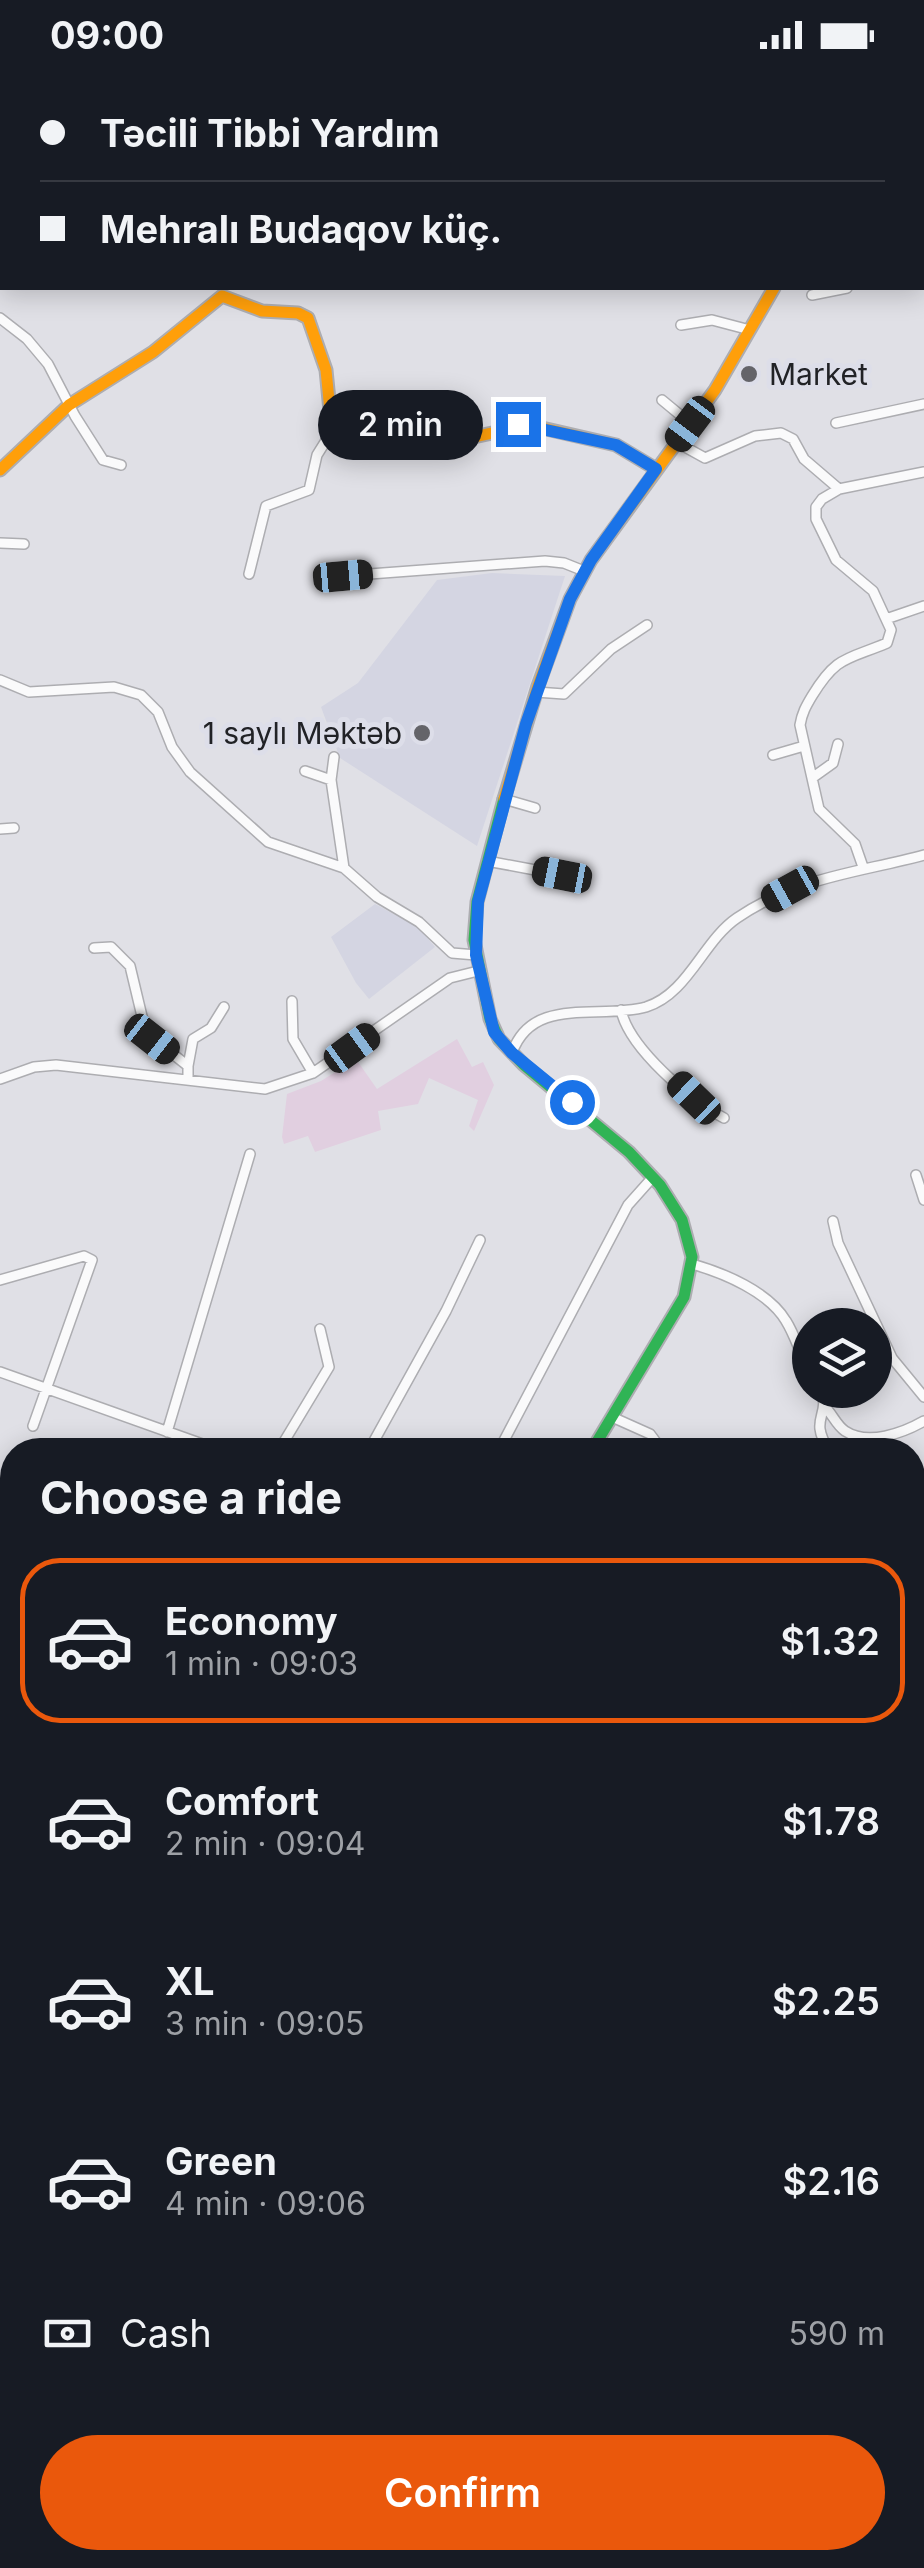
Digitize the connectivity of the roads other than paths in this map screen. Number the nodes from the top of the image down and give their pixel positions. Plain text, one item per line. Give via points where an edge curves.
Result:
1 (773, 290) edge
2 (836, 290) edge
3 (221, 292) edge
4 (812, 295) dead end
5 (0, 318) edge
6 (681, 325) dead end
7 (750, 330) junction
8 (662, 400) dead end
9 (924, 404) edge
10 (69, 405) junction
11 (836, 423) dead end
12 (690, 424) junction
13 (332, 431) junction
14 (676, 442) junction
15 (121, 464) dead end
16 (656, 469) junction
17 (0, 470) edge
18 (924, 472) edge
19 (839, 490) junction
20 (0, 543) edge
21 (24, 544) dead end
22 (584, 571) junction
23 (249, 574) dead end
24 (343, 576) dead end
25 (924, 606) edge
26 (886, 619) junction
27 (647, 625) dead end
28 (0, 680) edge
29 (536, 692) junction
30 (838, 744) dead end
31 (804, 746) junction
32 (773, 756) dead end
33 (334, 757) dead end
34 (305, 771) dead end
35 (812, 778) junction
36 (331, 780) junction
37 (504, 800) junction
38 (534, 808) dead end
39 (14, 828) dead end
40 (0, 829) edge
41 (924, 855) edge
42 (487, 861) junction
43 (864, 867) junction
44 (344, 868) junction
45 (562, 875) dead end
46 (94, 948) dead end
47 (476, 955) junction
48 (478, 971) junction
49 (292, 1001) dead end
50 (224, 1007) dead end
51 (621, 1010) junction
52 (512, 1053) junction
53 (188, 1066) junction
54 (313, 1073) junction
55 (188, 1078) junction
56 (0, 1079) edge
57 (724, 1118) dead end
58 (250, 1154) dead end
59 (916, 1175) dead end
60 (653, 1177) junction
61 (924, 1200) edge
62 (833, 1221) dead end
63 (480, 1240) dead end
64 (692, 1264) junction
65 (0, 1280) edge
66 (320, 1329) dead end
67 (792, 1334) edge
68 (0, 1372) edge
69 (46, 1389) junction
70 (924, 1397) edge
71 (823, 1408) edge
72 (826, 1408) edge
73 (612, 1418) junction
74 (924, 1422) edge
75 (33, 1426) dead end
76 (167, 1432) junction
77 (184, 1438) edge
78 (286, 1438) edge
79 (377, 1438) edge
80 (506, 1438) edge
81 (600, 1438) edge
82 (653, 1438) edge
83 (824, 1438) edge

1 - 7 main road
2 - 4 street
3 - 10 main road via 153,352
3 - 13 main road via 262,311 308,318 326,370
5 - 10 street via 38,350
6 - 7 street via 712,320
7 - 12 main road
8 - 12 street
9 - 11 street
10 - 15 street via 103,460
10 - 17 main road
12 - 14 main road
13 - 16 main road via 351,441 388,444 469,438 529,424 616,445
13 - 23 street via 309,490 266,506
14 - 16 main road
14 - 19 street via 705,458 755,436 781,433
16 - 22 main road
18 - 19 street
19 - 26 street via 822,499 816,518 836,560 873,591
20 - 21 street
22 - 24 street via 544,561
22 - 29 main road
25 - 26 street
26 - 31 street via 888,643 826,672 802,714
27 - 29 street via 610,649 564,694
28 - 44 street via 29,692 114,688 141,695 158,712 190,772 268,842
29 - 37 main road
30 - 35 street via 834,763
31 - 32 street
31 - 35 street
33 - 36 street
34 - 36 street
35 - 43 street via 820,809 855,844
36 - 44 street
37 - 38 street
37 - 42 main road
39 - 40 street
41 - 43 street
42 - 45 street
42 - 47 main road
43 - 51 street via 790,889 738,917 671,992
44 - 47 street via 452,952
46 - 53 street via 120,952 136,981 146,1032
47 - 48 main road
48 - 52 main road via 494,1032
48 - 54 street via 450,978
49 - 54 street via 293,1039
50 - 53 street via 193,1039
51 - 52 street via 532,1023
51 - 57 street via 651,1058
52 - 60 main road
53 - 55 street
54 - 55 street via 251,1089
55 - 56 street via 43,1065
58 - 76 street
59 - 61 street
60 - 64 main road via 684,1226
60 - 80 street via 628,1205
62 - 70 street via 892,1358
63 - 79 street
64 - 67 street via 767,1301
64 - 73 main road via 684,1296
65 - 69 street via 84,1256 92,1260
66 - 78 street via 328,1368
68 - 69 street
69 - 75 street
69 - 76 street
71 - 83 street via 818,1425
72 - 74 street via 856,1436 893,1436
73 - 81 main road
73 - 82 street
76 - 77 street

